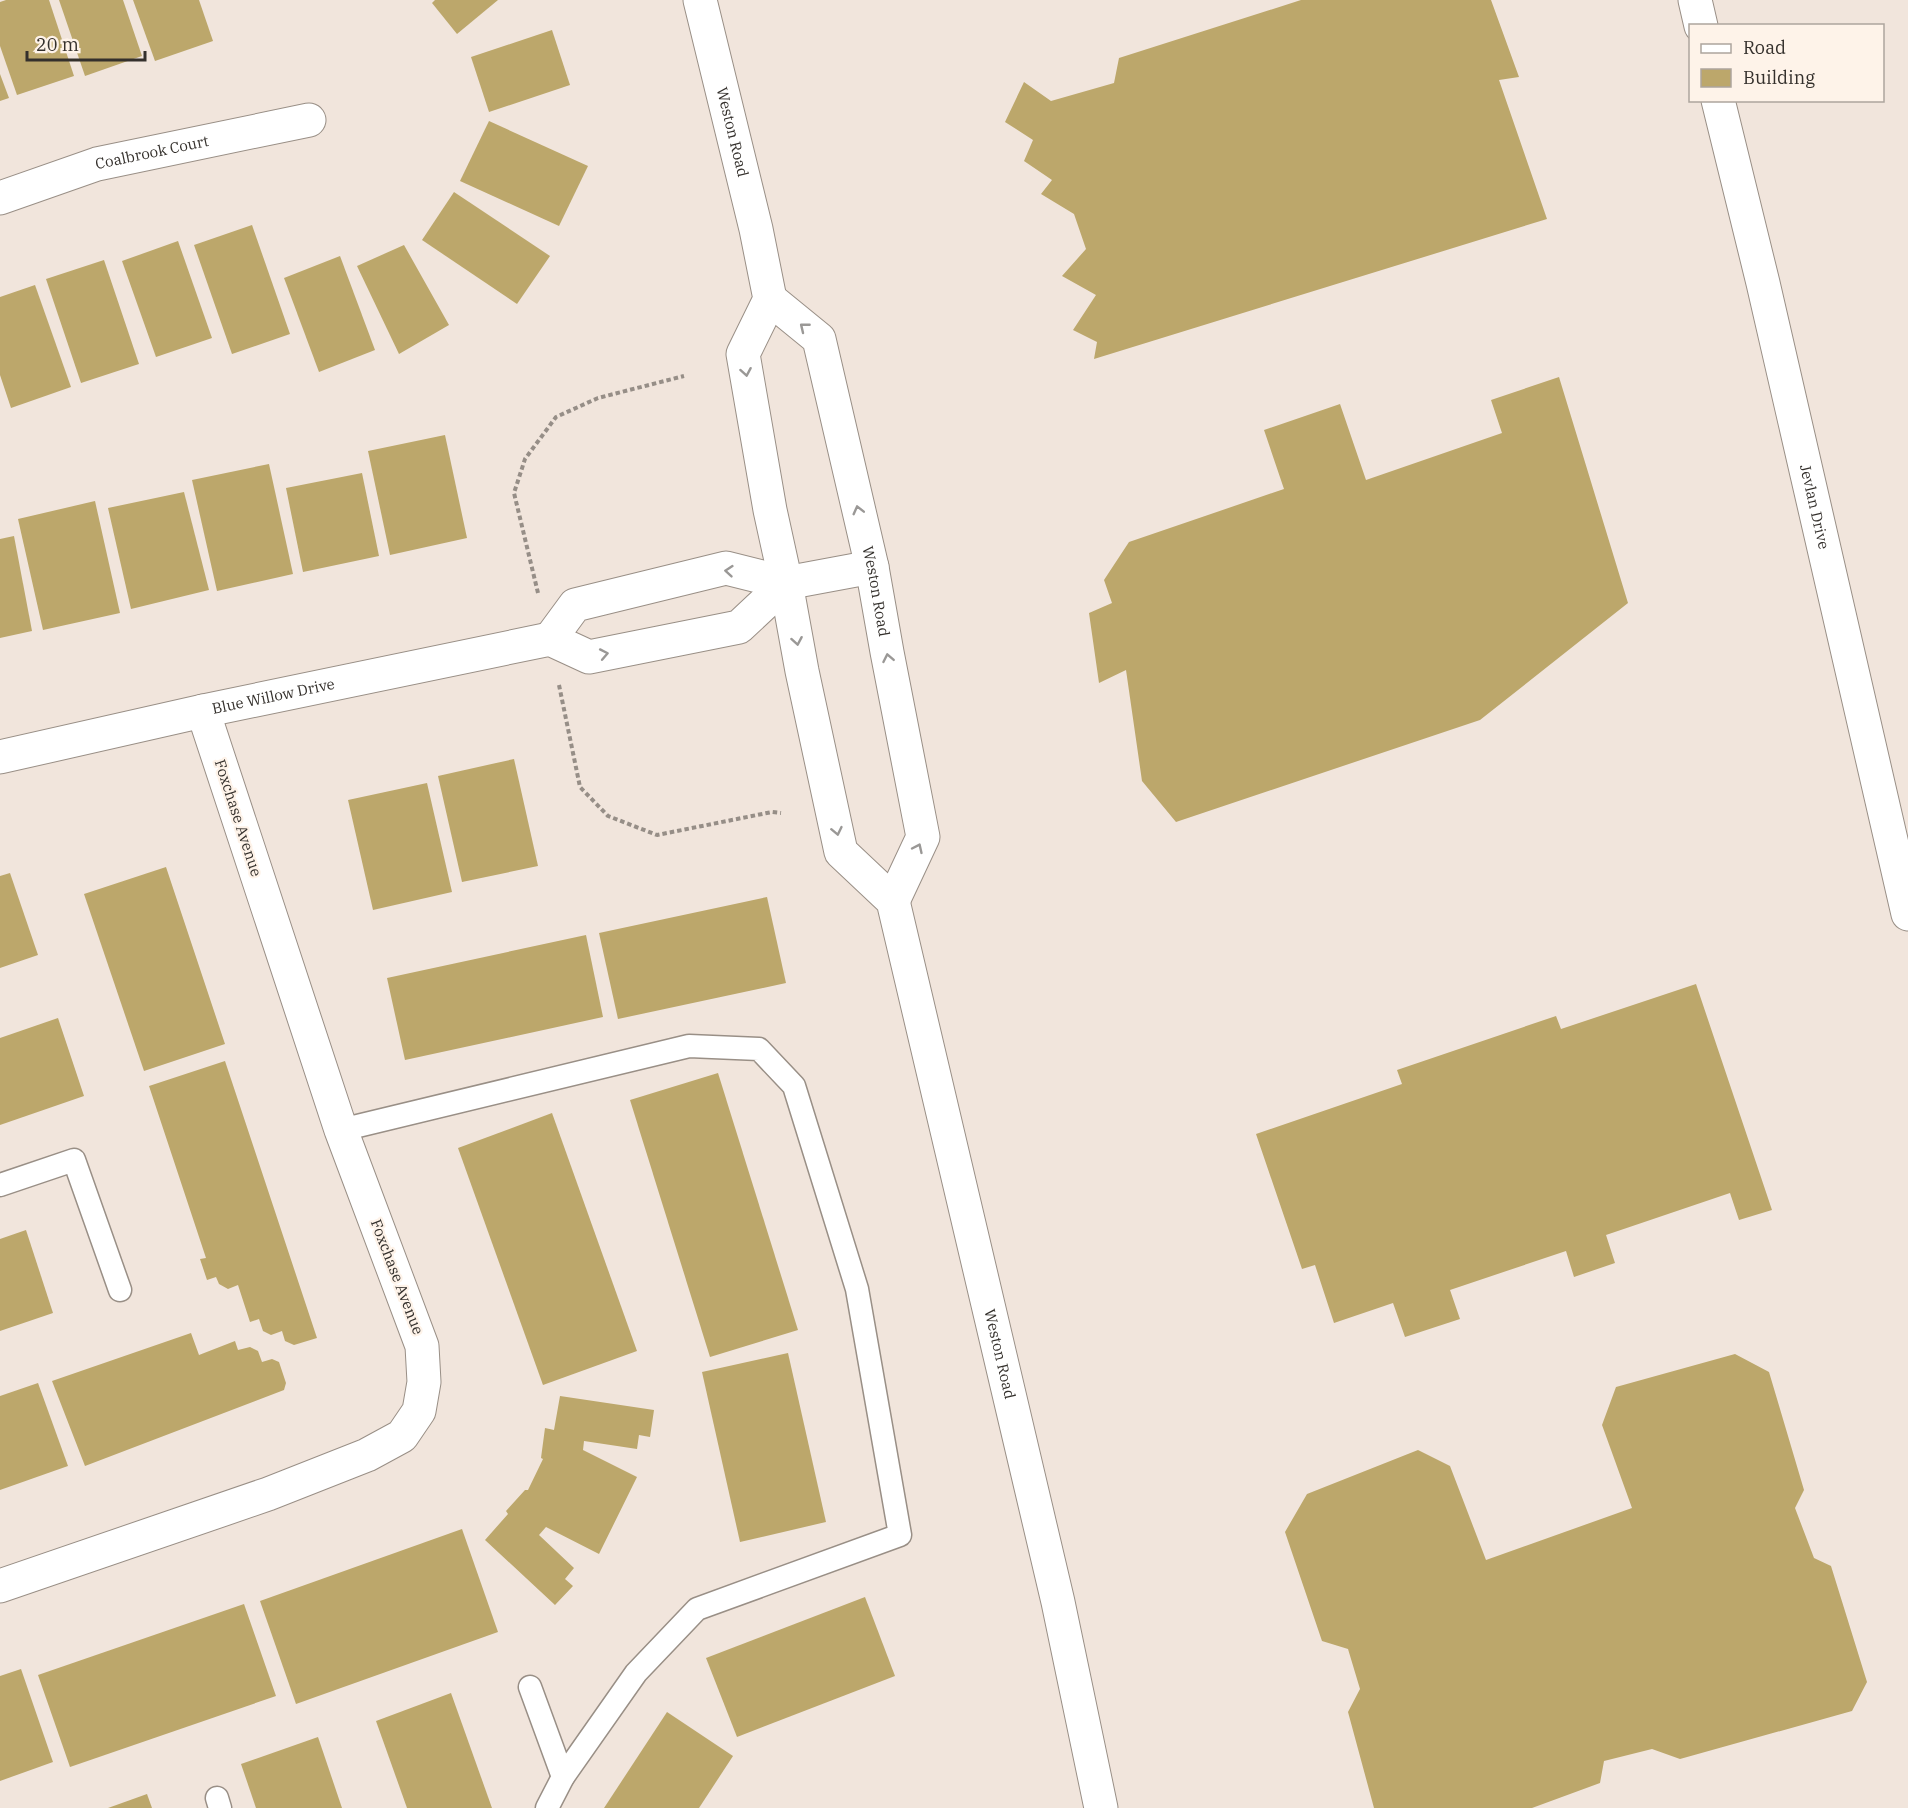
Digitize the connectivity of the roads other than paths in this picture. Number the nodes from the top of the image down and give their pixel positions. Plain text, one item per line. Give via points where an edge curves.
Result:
1 (700, 0) edge
2 (1695, 0) edge
3 (1701, 24) edge
4 (1718, 102) edge
5 (309, 120) dead end
6 (0, 198) edge
7 (770, 299) junction
8 (873, 567) junction
9 (786, 583) junction
10 (550, 639) junction
11 (202, 711) junction
12 (0, 757) edge
13 (893, 902) junction
14 (1908, 915) edge
15 (341, 1130) junction
16 (0, 1185) edge
17 (120, 1290) dead end
18 (0, 1586) edge
19 (530, 1688) dead end
20 (563, 1777) junction
21 (547, 1808) edge
22 (1101, 1808) edge

1 - 7 street, Weston Road
2 - 3 street
4 - 14 street, Jevlan Drive
5 - 6 street, Coalbrook Court via 97,164
8 -> 7 street, Weston Road via 819,339
7 -> 9 street via 743,354
8 - 9 street
13 -> 8 street, Weston Road via 923,837
9 -> 10 street via 726,568 575,605
10 -> 9 street via 589,657 740,627
9 -> 13 street via 841,852
10 - 11 street, Blue Willow Drive
11 - 12 street, Blue Willow Drive
11 - 15 street, Foxchase Avenue
13 - 22 street, Weston Road via 1058,1602
15 - 18 street, Foxchase Avenue via 423,1346 424,1382 419,1411 402,1436 367,1455 268,1494
15 - 20 lane via 689,1046 759,1048 794,1086 856,1288 900,1535 697,1609 636,1673
16 - 17 lane via 74,1160
19 - 20 lane
20 - 21 lane

